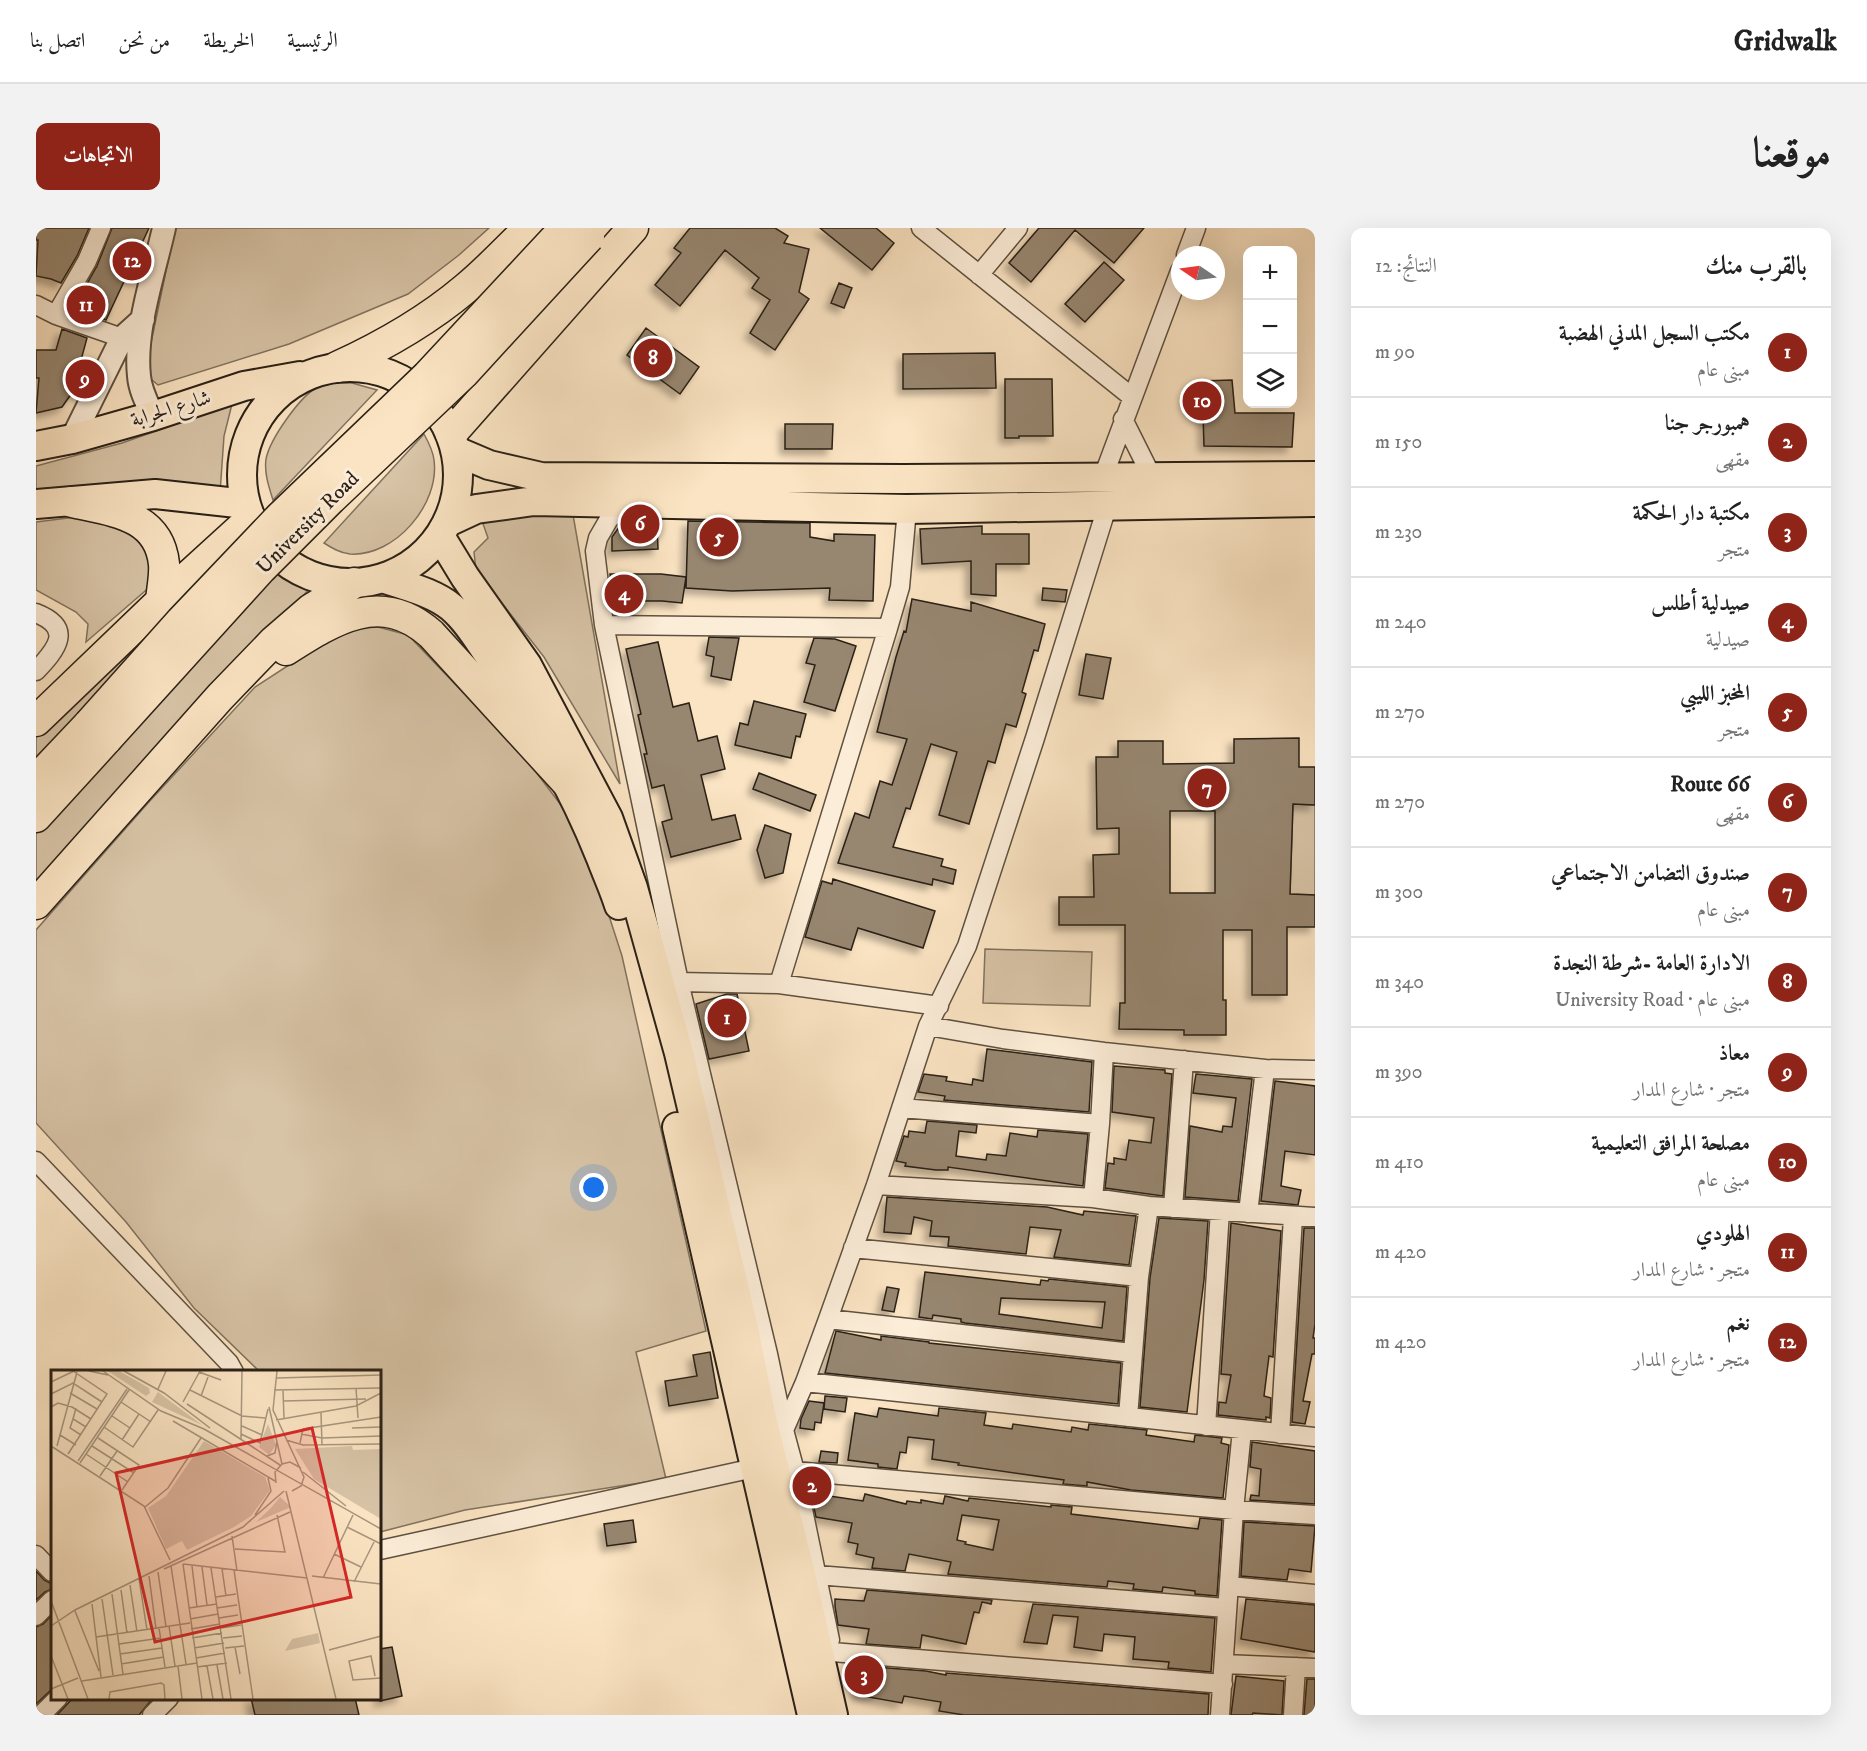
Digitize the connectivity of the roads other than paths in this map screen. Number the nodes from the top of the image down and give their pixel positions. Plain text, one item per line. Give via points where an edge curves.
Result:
1 (101, 228) edge
2 (165, 228) edge
3 (529, 228) edge
4 (633, 228) edge
5 (921, 228) edge
6 (1018, 228) edge
7 (1196, 228) edge
8 (584, 231) edge
9 (1189, 246) edge
10 (979, 275) junction
11 (1171, 295) edge
12 (36, 305) edge
13 (56, 315) junction
14 (143, 319) junction
15 (122, 338) junction
16 (337, 367) junction
17 (307, 375) junction
18 (1132, 397) junction
19 (153, 416) junction
20 (1123, 419) junction
21 (72, 438) junction
22 (454, 443) junction
23 (36, 446) edge
24 (1315, 476) edge
25 (1103, 477) junction
26 (1152, 477) junction
27 (72, 502) junction
28 (636, 502) junction
29 (1315, 502) edge
30 (36, 504) edge
31 (1107, 507) junction
32 (907, 509) junction
33 (248, 511) junction
34 (444, 529) junction
35 (383, 578) junction
36 (354, 583) junction
37 (161, 601) junction
38 (36, 613) edge
39 (604, 625) junction
40 (888, 628) junction
41 (36, 671) edge
42 (220, 697) junction
43 (36, 721) edge
44 (98, 731) junction
45 (36, 780) edge
46 (569, 785) junction
47 (36, 817) edge
48 (36, 904) edge
49 (668, 974) junction
50 (779, 984) junction
51 (939, 1006) junction
52 (928, 1026) junction
53 (1104, 1052) junction
54 (670, 1057) junction
55 (1184, 1060) junction
56 (1264, 1069) junction
57 (1315, 1070) edge
58 (901, 1108) junction
59 (1100, 1124) junction
60 (36, 1161) edge
61 (876, 1185) junction
62 (1093, 1198) junction
63 (1149, 1206) junction
64 (1173, 1208) junction
65 (1220, 1211) junction
66 (1248, 1214) junction
67 (1293, 1217) junction
68 (1315, 1217) edge
69 (853, 1248) junction
70 (1139, 1277) junction
71 (828, 1319) junction
72 (1132, 1353) junction
73 (233, 1370) edge
74 (805, 1383) junction
75 (1128, 1417) junction
76 (1206, 1426) junction
77 (1242, 1430) junction
78 (776, 1433) junction
79 (1280, 1434) junction
80 (1315, 1437) edge
81 (754, 1468) junction
82 (795, 1471) junction
83 (1234, 1510) junction
84 (1315, 1515) edge
85 (381, 1550) edge
86 (36, 1555) edge
87 (51, 1571) edge
88 (817, 1575) junction
89 (1228, 1586) junction
90 (1315, 1594) edge
91 (51, 1601) edge
92 (1226, 1608) junction
93 (36, 1616) edge
94 (832, 1652) junction
95 (1224, 1664) junction
96 (1296, 1667) junction
97 (1315, 1668) edge
98 (1223, 1684) junction
99 (56, 1700) edge
100 (167, 1700) edge
101 (41, 1715) edge
102 (152, 1715) edge
103 (812, 1715) edge
104 (832, 1715) edge
105 (848, 1715) edge
106 (1220, 1715) edge
107 (1293, 1715) edge

1 - 13 street
2 - 14 street
3 - 16 highway via 466,288 416,325
4 - 22 highway
5 - 10 street
6 - 10 street
7 - 9 street
8 - 44 highway, University Road, bridge via 280,517 181,621
10 - 18 street
11 - 18 street
12 - 13 street
13 - 15 street
14 - 15 street
14 - 19 street via 139,378
15 - 21 street
16 - 17 main road
16 - 22 main road via 372,368 405,381 433,404
17 - 19 main road, شارع الجرابة via 244,386
17 - 33 main road via 281,391 260,414 247,442 242,473
18 - 20 street
19 - 21 main road, شارع الجرابة
20 - 25 street
20 - 26 street
21 - 23 main road, شارع الجرابة
22 - 25 main road via 498,468 541,477
22 - 34 main road via 459,476 456,499
24 - 26 main road
25 - 26 main road
27 - 30 main road
27 - 33 main road via 155,494
27 - 37 highway via 129,516 155,536 165,567
28 - 32 main road
28 - 34 main road via 534,501 476,509
28 - 39 street via 609,519 598,538 595,552
29 - 31 main road
31 - 32 main road
31 - 51 street via 967,946
32 - 40 street via 900,587
33 - 36 main road via 268,546 293,567 322,580
33 - 37 highway
34 - 35 main road via 424,554
34 - 49 main road via 465,577 527,665 608,818
35 - 36 main road
35 - 46 main road via 432,597 458,614 512,688
36 - 42 highway via 304,615
37 - 43 highway
38 - 41 street via 57,626 59,639 54,652
39 - 40 street
39 - 49 street
40 - 50 street
42 - 46 highway via 318,630 370,610 390,611 408,617 431,634
42 - 48 highway
44 - 45 highway, University Road
44 - 47 highway, University Road
46 - 54 main road via 617,897
49 - 50 street
49 - 54 main road
49 - 78 street via 768,1354
50 - 51 street
51 - 52 street
52 - 53 street
52 - 58 street
53 - 55 street
53 - 59 street
54 - 78 main road via 745,1333 762,1419
54 - 81 main road
55 - 56 street
55 - 64 street
56 - 57 street
56 - 66 street
58 - 59 street
58 - 61 street
59 - 62 street
60 - 73 street
61 - 62 street
61 - 69 street
62 - 63 street
63 - 64 street
63 - 70 street
64 - 65 street
65 - 66 street
65 - 76 street
66 - 67 street
67 - 68 street
67 - 79 street
69 - 70 street
69 - 71 street
70 - 72 street
71 - 72 street
71 - 74 street
72 - 75 street
74 - 75 street
74 - 78 street
75 - 76 street
76 - 77 street
77 - 79 street
77 - 83 street
78 - 82 street
78 - 104 main road
79 - 80 street
81 - 85 street
81 - 103 main road
82 - 83 street
82 - 88 street
83 - 84 street
83 - 89 street
86 - 87 street
88 - 92 street
88 - 94 street
89 - 90 street
89 - 92 street
91 - 93 street
92 - 95 street
94 - 98 street
94 - 105 street
95 - 96 street
95 - 98 street
96 - 97 street
96 - 107 street
98 - 106 street
99 - 101 street
100 - 102 street

